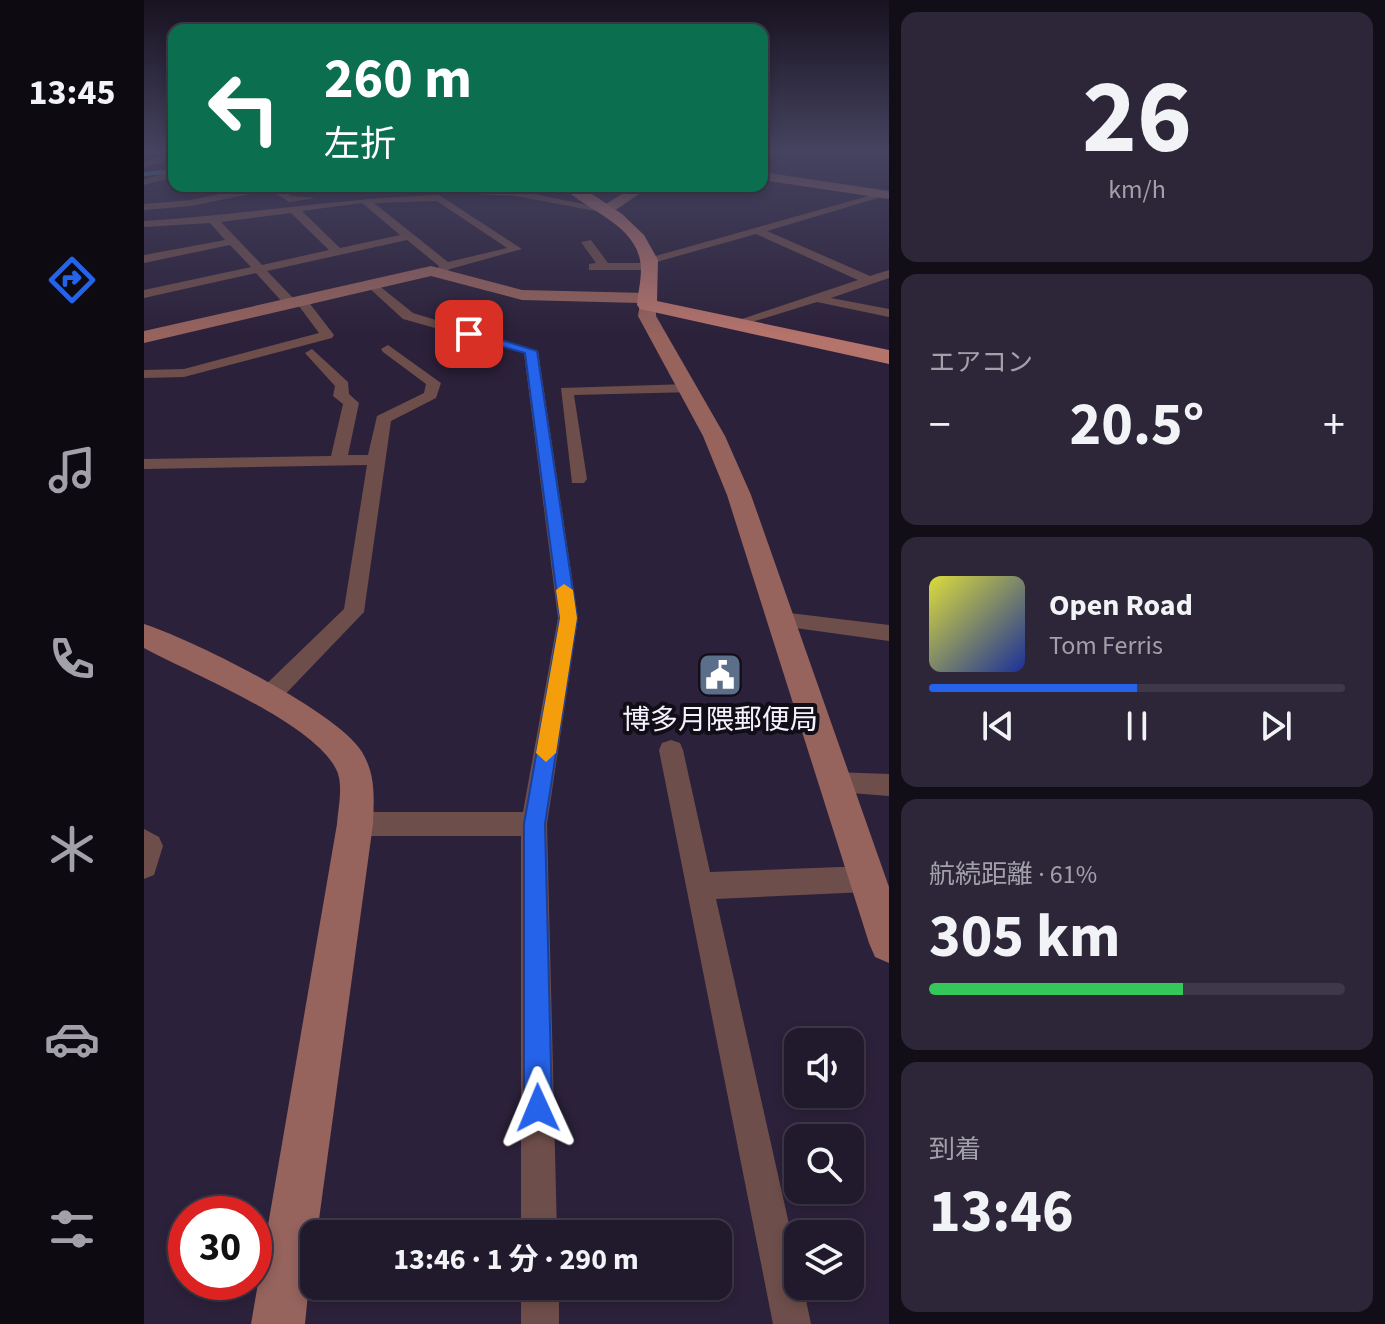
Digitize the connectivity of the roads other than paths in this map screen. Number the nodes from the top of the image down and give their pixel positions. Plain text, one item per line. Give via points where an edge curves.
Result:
1 (273, 212) edge
2 (296, 212) edge
3 (379, 212) edge
4 (460, 212) edge
5 (608, 212) edge
6 (825, 212) edge
7 (213, 220) junction
8 (144, 224) edge
9 (758, 231) junction
10 (409, 236) junction
11 (235, 241) junction
12 (587, 242) dead end
13 (157, 243) dead end
14 (183, 251) junction
15 (338, 252) junction
16 (144, 259) edge
17 (649, 263) junction
18 (261, 269) junction
19 (444, 269) junction
20 (888, 274) edge
21 (870, 281) junction
22 (372, 284) junction
23 (144, 294) edge
24 (821, 299) junction
25 (295, 300) junction
26 (647, 302) junction
27 (889, 313) edge
28 (741, 324) junction
29 (144, 337) edge
30 (388, 349) dead end
31 (312, 353) dead end
32 (889, 357) edge
33 (144, 374) edge
34 (689, 389) junction
35 (376, 460) junction
36 (338, 461) junction
37 (144, 464) edge
38 (578, 479) dead end
39 (781, 620) junction
40 (889, 633) edge
41 (149, 645) edge
42 (266, 699) junction
43 (671, 750) dead end
44 (834, 783) junction
45 (889, 785) edge
46 (355, 824) junction
47 (534, 824) junction
48 (144, 841) edge
49 (144, 866) edge
50 (866, 879) junction
51 (702, 886) junction
52 (889, 943) edge
53 (539, 1220) edge
54 (540, 1300) edge
55 (278, 1324) edge
56 (540, 1324) edge
57 (792, 1324) edge

1 - 7 street
2 - 15 street
3 - 10 street
4 - 19 street via 516,249
5 - 17 main road via 644,247
6 - 9 street
7 - 8 street
7 - 11 street
9 - 17 street
9 - 21 street
10 - 15 street
10 - 19 street
11 - 14 street
11 - 18 street
12 - 17 street via 598,266
13 - 14 street
14 - 16 street
15 - 18 street
17 - 26 main road
18 - 23 street
18 - 25 street
19 - 22 street
19 - 26 street via 522,295
20 - 21 street
21 - 24 street
22 - 25 street
22 - 47 street via 408,316 531,351 568,618
24 - 27 street
24 - 28 street
25 - 29 street
25 - 33 street via 327,335 184,373
26 - 28 main road
26 - 34 street via 647,316
28 - 32 main road
30 - 35 street via 434,383 431,395 383,419
31 - 36 street via 343,385 341,396 351,403
34 - 38 street via 566,391
34 - 39 street via 739,495
35 - 36 street
35 - 42 street via 354,612
36 - 37 street
39 - 40 street
39 - 44 street
41 - 42 street
42 - 46 street via 322,729 350,759 357,785
43 - 51 street
44 - 45 street
44 - 50 street
46 - 47 street
46 - 55 street
47 - 53 street
48 - 49 street via 150,846
50 - 51 street
50 - 52 street
51 - 57 street
54 - 56 street

